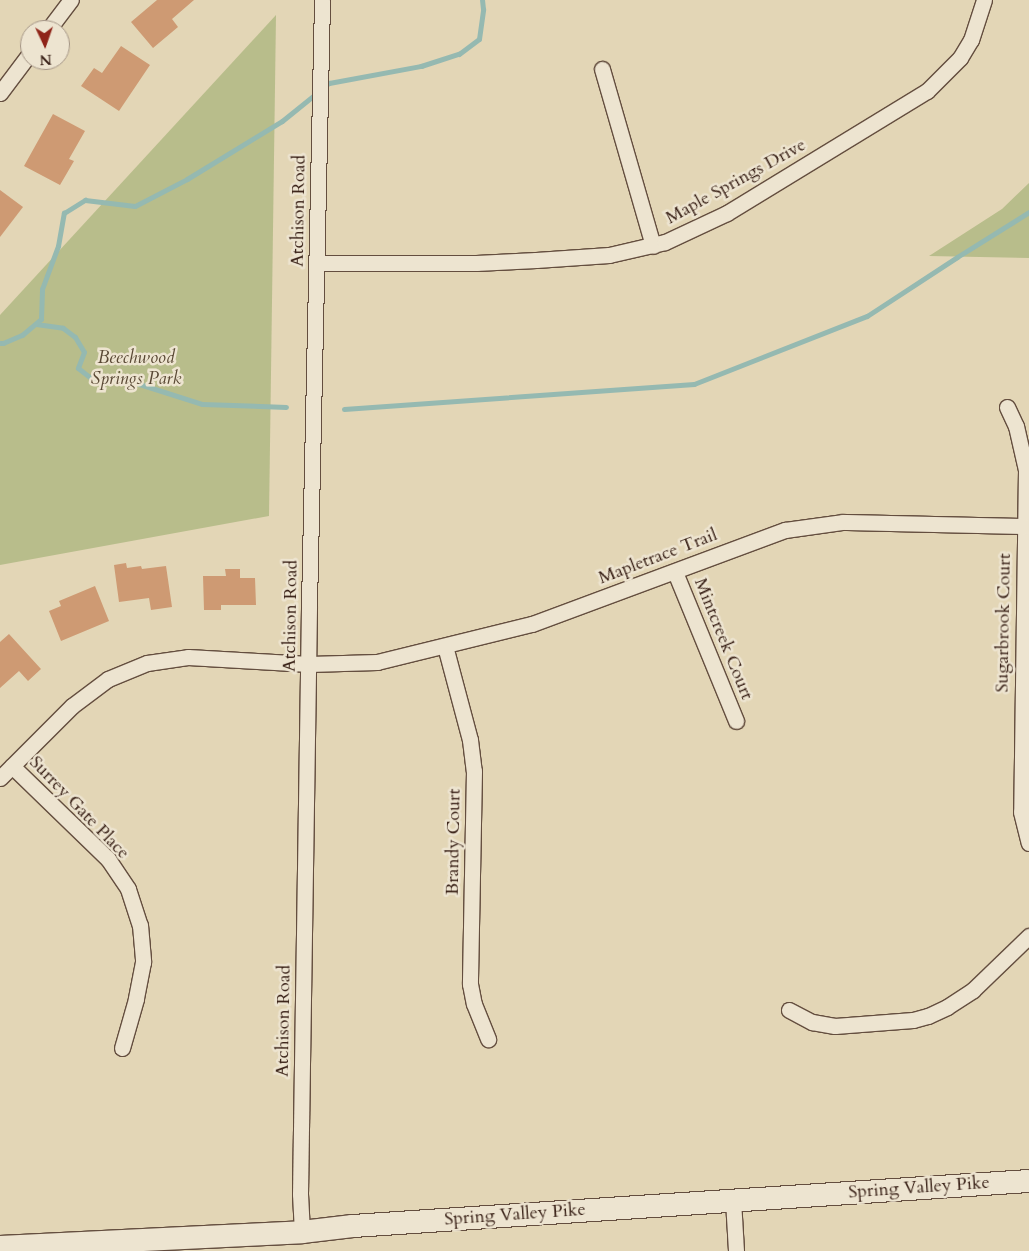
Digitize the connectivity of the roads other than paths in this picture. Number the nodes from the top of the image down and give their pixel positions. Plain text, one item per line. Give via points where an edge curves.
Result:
1 (71, 0) edge
2 (322, 0) edge
3 (984, 0) edge
4 (56, 20) edge
5 (20, 67) edge
6 (602, 69) dead end
7 (0, 93) edge
8 (653, 246) junction
9 (317, 263) junction
10 (1007, 407) dead end
11 (1025, 526) junction
12 (674, 572) junction
13 (445, 646) junction
14 (309, 664) junction
15 (736, 721) dead end
16 (12, 766) junction
17 (0, 778) edge
18 (1029, 843) edge
19 (1029, 936) edge
20 (789, 1010) dead end
21 (488, 1039) dead end
22 (122, 1048) dead end
23 (1029, 1180) edge
24 (733, 1200) junction
25 (302, 1232) junction
26 (0, 1247) edge
27 (736, 1251) edge

1 - 4 street
2 - 9 street, Atchison Road
3 - 8 street, Maple Springs Drive via 971,40 960,58 922,94 727,213 691,232
5 - 7 street
6 - 8 street
8 - 9 street, Maple Springs Drive via 609,255 496,262
9 - 14 street, Atchison Road
10 - 11 street, Sugarbrook Court via 1023,449
11 - 12 street, Mapletrace Trail via 843,522 814,525 785,530 746,543
11 - 18 street, Sugarbrook Court via 1021,802
12 - 13 street, Mapletrace Trail via 532,624
12 - 15 street, Mintcreek Court
13 - 14 street, Mapletrace Trail via 377,662
13 - 21 street, Brandy Court via 470,740 474,771 470,984
14 - 16 street, Mapletrace Trail via 188,657 148,663 108,679 72,706
14 - 25 street, Atchison Road via 300,1174
16 - 17 street, Mapletrace Trail
16 - 22 street, Surrey Gate Place via 108,859 128,889 140,925 144,962
19 - 20 street via 972,990 928,1016 835,1026 812,1022
23 - 24 street, Spring Valley Pike
24 - 25 street, Spring Valley Pike
24 - 27 street
25 - 26 street, Spring Valley Pike

